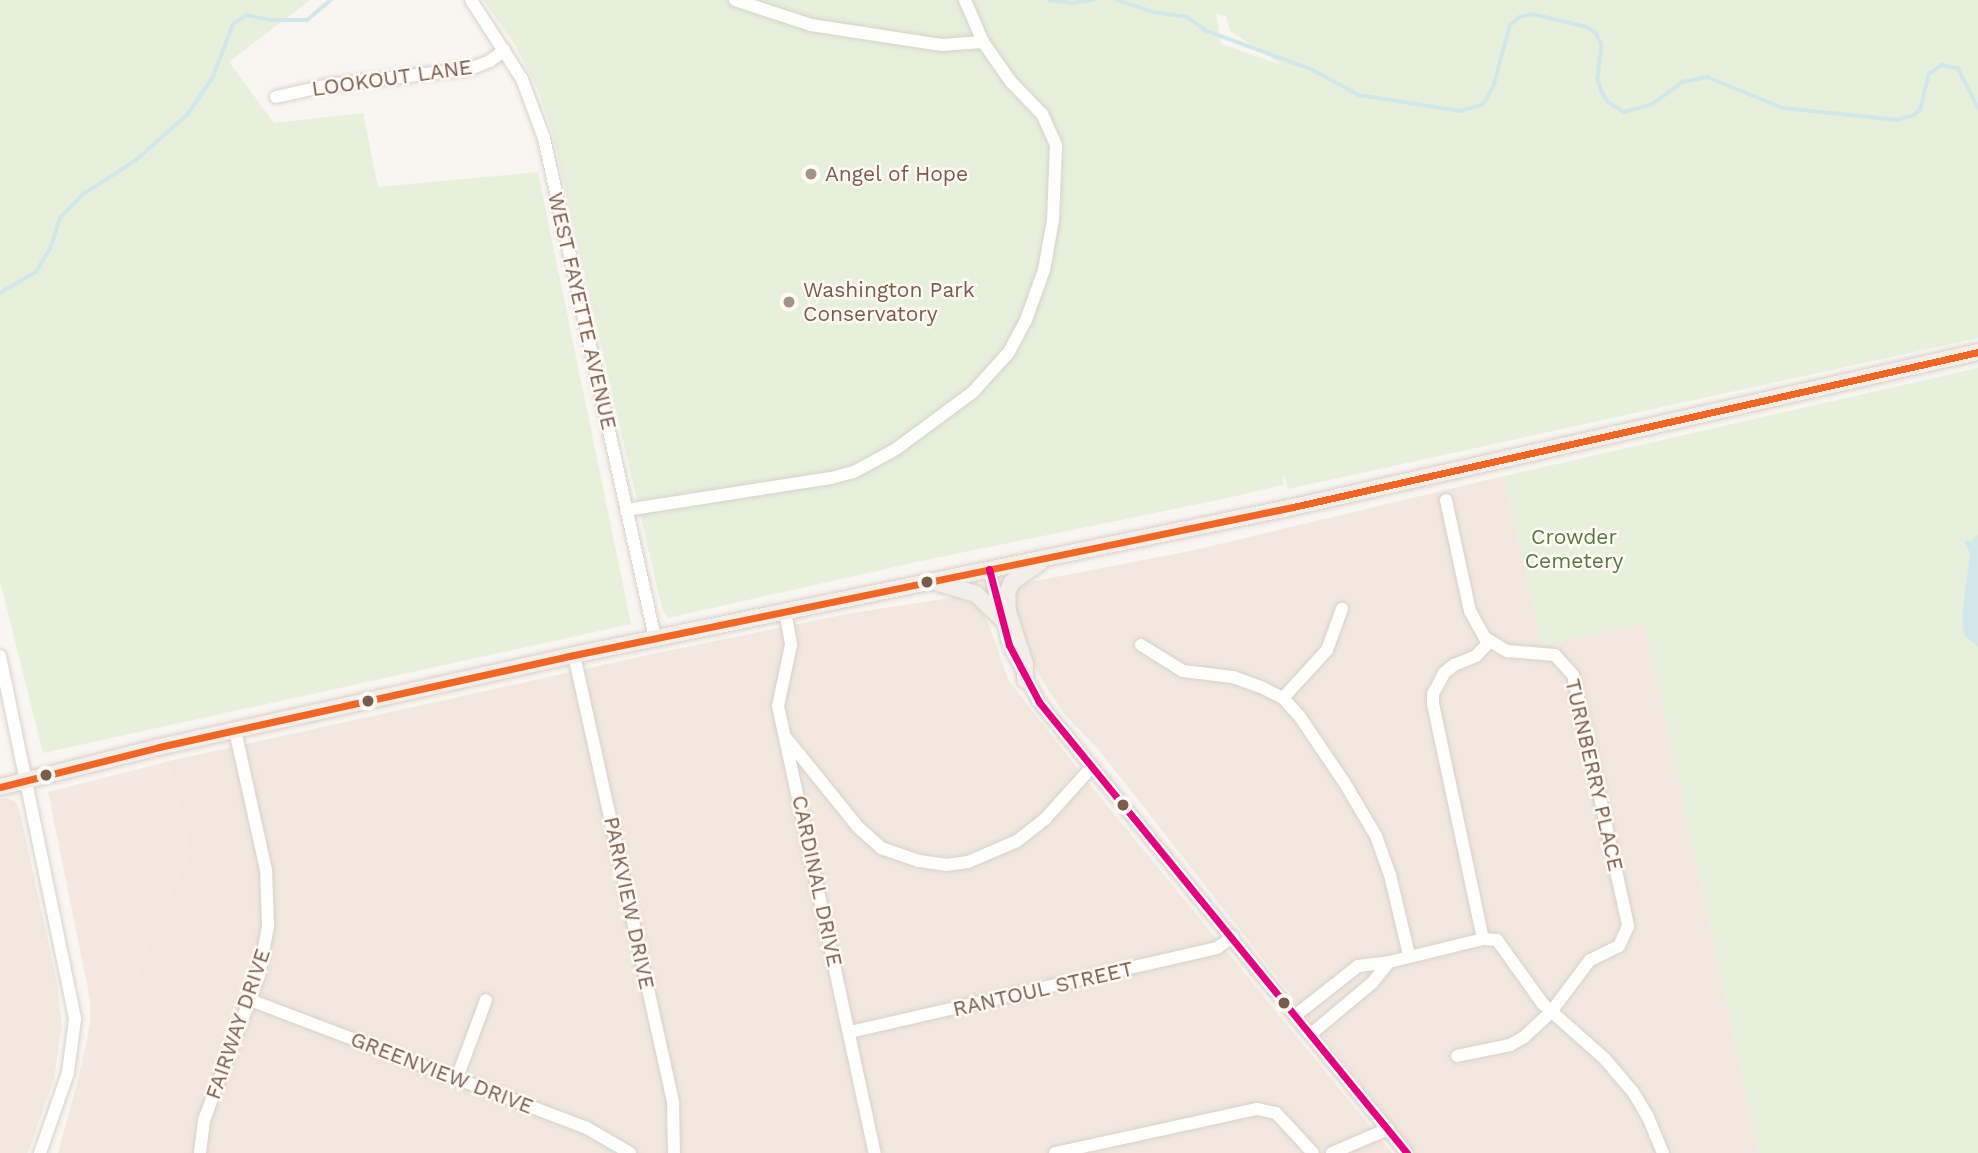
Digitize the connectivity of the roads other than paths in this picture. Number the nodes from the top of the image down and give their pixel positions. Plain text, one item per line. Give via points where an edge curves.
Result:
1 (471, 0) edge
2 (735, 0) edge
3 (965, 0) edge
4 (983, 42) junction
5 (504, 50) junction
6 (276, 97) dead end
7 (1978, 352) edge
8 (1446, 500) dead end
9 (626, 510) junction
10 (1051, 556) junction
11 (989, 569) junction
12 (928, 581) junction
13 (1342, 609) dead end
14 (785, 610) junction
15 (1001, 618) junction
16 (654, 638) junction
17 (1489, 642) junction
18 (1141, 645) dead end
19 (574, 655) junction
20 (0, 656) edge
21 (1025, 680) junction
22 (1283, 698) junction
23 (235, 730) junction
24 (787, 738) junction
25 (1091, 768) junction
26 (27, 779) junction
27 (0, 787) edge
28 (1232, 937) junction
29 (1482, 939) junction
30 (1409, 955) junction
31 (1389, 962) junction
32 (250, 1000) junction
33 (486, 1000) dead end
34 (1551, 1012) junction
35 (1296, 1015) junction
36 (850, 1032) junction
37 (1311, 1034) junction
38 (1457, 1056) dead end
39 (457, 1078) junction
40 (1388, 1129) junction
41 (40, 1153) edge
42 (200, 1153) edge
43 (630, 1153) edge
44 (674, 1153) edge
45 (875, 1153) edge
46 (1055, 1153) edge
47 (1312, 1153) edge
48 (1332, 1153) edge
49 (1407, 1153) edge
50 (1663, 1153) edge

1 - 5 street, WEST FAYETTE AVENUE
2 - 4 street via 811,25 930,44
3 - 4 street
4 - 9 street via 1011,82 1042,114 1056,145 1053,219 1044,270 1019,337 1000,365 923,430 854,472
5 - 6 street, LOOKOUT LANE via 470,69 329,85
5 - 9 street, WEST FAYETTE AVENUE via 522,79 544,138
7 - 10 main road via 1293,507
8 - 17 street via 1470,611
9 - 16 street, WEST FAYETTE AVENUE
10 - 11 main road
10 - 21 main road via 1012,582 1007,593
11 - 12 main road
11 - 15 street
12 - 14 main road
12 - 15 main road via 968,590
13 - 22 street via 1327,650
14 - 16 main road
14 - 24 street, CARDINAL DRIVE via 791,645 778,706
15 - 21 street
16 - 19 main road
17 - 29 street via 1476,656 1444,673 1433,704
17 - 34 street, TURNBERRY PLACE via 1507,651 1555,656 1573,675 1627,917 1623,941 1590,960
18 - 22 street via 1184,671 1248,681
19 - 23 main road
19 - 44 street, PARKVIEW DRIVE via 673,1103
20 - 26 street
21 - 25 street
22 - 30 street via 1344,782 1376,836
23 - 26 main road
23 - 32 street, FAIRWAY DRIVE via 266,870 269,907 266,950
24 - 25 street via 881,849 946,865 968,862 1017,841 1045,819
24 - 36 street, CARDINAL DRIVE
25 - 28 street
26 - 27 main road
26 - 41 street via 75,1019 68,1073
28 - 35 street
28 - 36 street, RANTOUL STREET via 1217,948
29 - 30 street
29 - 34 street via 1497,940
30 - 31 street
31 - 35 street via 1358,966
31 - 37 street via 1372,983
32 - 39 street, GREENVIEW DRIVE
32 - 42 street, FAIRWAY DRIVE via 204,1120
33 - 39 street
34 - 38 street via 1510,1045
34 - 50 street via 1626,1083 1647,1115
35 - 37 street
36 - 45 street, CARDINAL DRIVE
37 - 40 street
39 - 43 street, GREENVIEW DRIVE via 585,1127
40 - 48 street
40 - 49 street
46 - 47 street via 1257,1110 1276,1113

